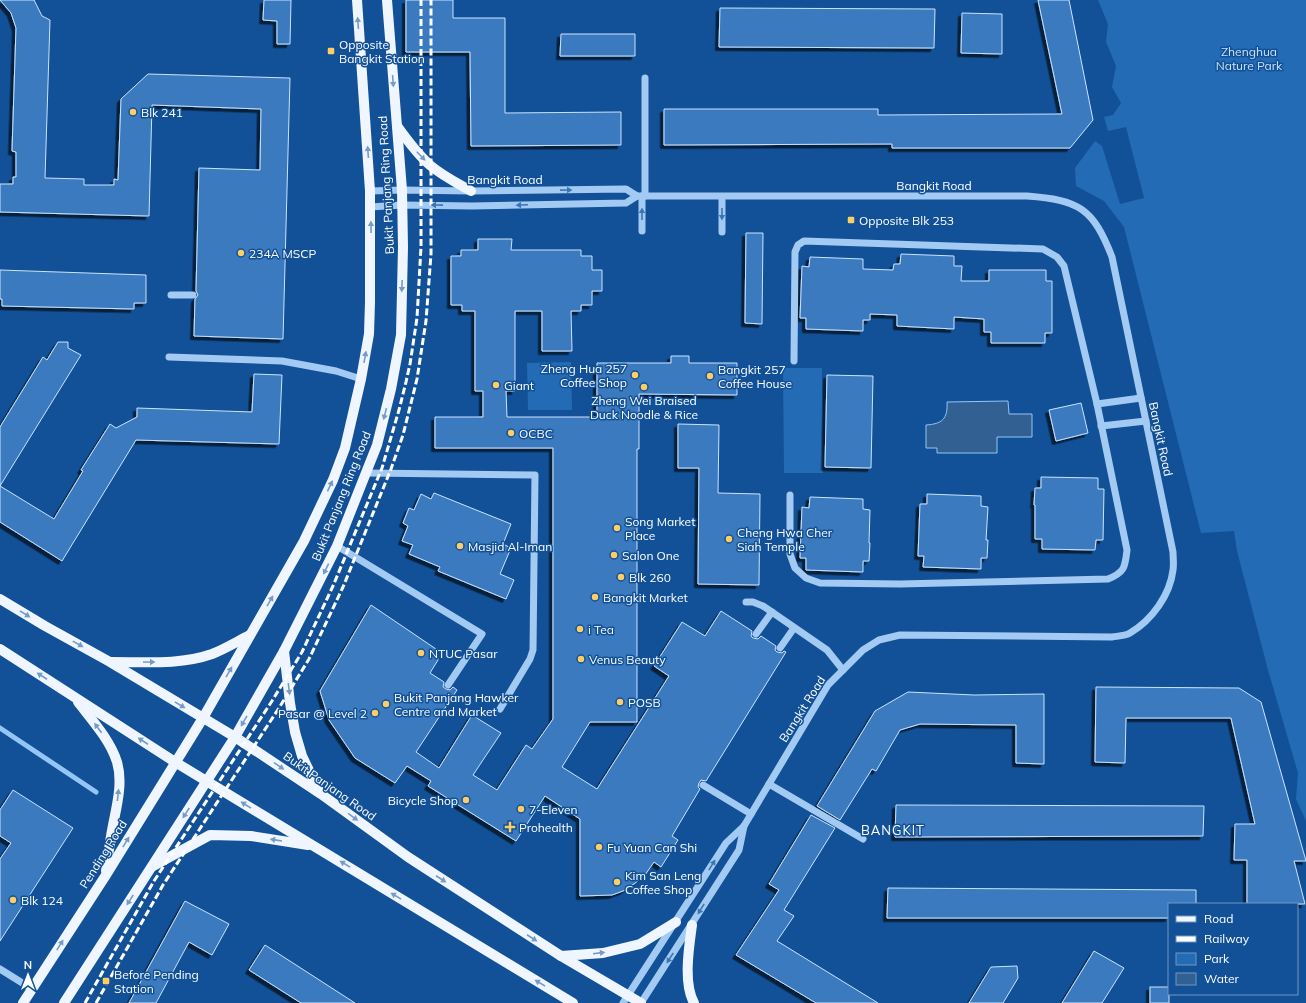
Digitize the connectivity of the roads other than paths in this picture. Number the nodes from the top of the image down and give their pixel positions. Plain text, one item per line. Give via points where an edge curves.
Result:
1 (357, 0) edge
2 (387, 0) edge
3 (645, 78) dead end
4 (397, 126) junction
5 (402, 190) junction
6 (370, 191) junction
7 (471, 191) junction
8 (641, 196) junction
9 (722, 197) junction
10 (402, 205) junction
11 (370, 207) junction
12 (642, 231) dead end
13 (722, 232) dead end
14 (171, 295) dead end
15 (193, 295) dead end
16 (169, 357) dead end
17 (794, 361) dead end
18 (361, 379) junction
19 (1141, 398) junction
20 (1097, 404) junction
21 (1146, 421) junction
22 (1101, 426) junction
23 (367, 473) junction
24 (790, 495) dead end
25 (338, 546) junction
26 (0, 599) edge
27 (746, 602) dead end
28 (772, 612) junction
29 (794, 628) junction
30 (756, 634) dead end
31 (250, 635) junction
32 (780, 648) dead end
33 (0, 649) edge
34 (284, 651) junction
35 (110, 662) junction
36 (843, 670) junction
37 (448, 685) dead end
38 (75, 698) junction
39 (500, 710) dead end
40 (203, 718) junction
41 (235, 737) junction
42 (176, 762) junction
43 (207, 780) junction
44 (769, 784) junction
45 (703, 785) dead end
46 (321, 794) junction
47 (751, 814) junction
48 (744, 826) junction
49 (864, 839) dead end
50 (314, 846) junction
51 (151, 867) junction
52 (106, 875) junction
53 (676, 922) junction
54 (692, 925) junction
55 (560, 956) junction
56 (0, 969) edge
57 (32, 989) junction
58 (626, 999) edge
59 (23, 1003) edge
60 (64, 1003) edge
61 (574, 1003) edge
62 (641, 1003) edge
63 (694, 1003) edge

6 -> 1 main road, Bukit Panjang Ring Road
2 -> 4 main road, Bukit Panjang Ring Road
3 - 8 street
4 - 5 main road, Bukit Panjang Ring Road
4 -> 7 main road via 430,165
5 - 6 street, Bangkit Road
5 - 7 street, Bangkit Road
5 - 10 main road, Bukit Panjang Ring Road
6 - 11 main road, Bukit Panjang Ring Road
7 -> 8 street, Bangkit Road via 626,189
8 - 9 street, Bangkit Road
8 -> 10 street, Bangkit Road via 626,203
12 -> 8 street
9 -> 13 street
9 - 19 street, Bangkit Road via 1028,196 1054,198 1074,204 1088,214 1103,234 1112,257
10 - 11 street, Bangkit Road
10 -> 23 main road, Bukit Panjang Ring Road via 400,335 381,431
18 -> 11 main road, Bukit Panjang Ring Road via 369,334
14 - 15 street
16 - 18 street via 282,361
17 - 20 street via 795,252 798,245 804,241 1042,249 1057,257 1064,266
31 -> 18 main road, Bukit Panjang Ring Road via 304,542 333,480 345,448
19 - 20 street
19 - 21 street, Bangkit Road
20 - 22 street
21 - 22 street
21 - 36 street, Bangkit Road via 1173,552 1174,570 1160,604 1146,621 1129,634 1112,638 900,636 879,640 863,650
22 - 24 street via 1127,550 1125,567 1119,575 1108,579 820,583 806,578 795,568 790,554
23 - 25 main road, Bukit Panjang Ring Road
23 - 39 street via 535,475 533,650
25 -> 34 main road, Bukit Panjang Ring Road
25 - 37 street via 482,634
26 -> 35 main road, Bukit Panjang Road
27 - 28 street via 758,604
28 - 29 street
28 - 30 street
29 - 32 street
29 - 36 street via 827,650
35 -> 31 main road via 184,661 212,654
40 -> 31 main road, Bukit Panjang Ring Road
38 -> 33 main road
34 -> 41 main road, Bukit Panjang Ring Road
34 -> 46 main road via 295,732 302,756
35 -> 40 main road, Bukit Panjang Road
36 - 44 street, Bangkit Road via 828,686
42 -> 38 main road
52 -> 38 main road via 120,776 117,761 106,738
40 - 41 main road, Bukit Panjang Road
40 - 42 main road, Pending Road
41 - 43 main road, Bukit Panjang Ring Road
41 -> 46 main road, Bukit Panjang Road
42 - 43 main road
52 -> 42 main road, Pending Road
50 -> 43 main road
43 -> 51 main road
44 - 47 street, Bangkit Road
44 - 49 street
45 - 47 street
46 -> 55 main road, Bukit Panjang Road via 408,857
47 - 48 street, Bangkit Road
53 -> 48 street, Bangkit Road via 726,843
48 -> 54 street, Bangkit Road via 739,850
50 -> 51 main road via 251,836 210,835
61 -> 50 main road
51 -> 60 main road
57 -> 52 main road, Pending Road
55 -> 53 main road via 603,953 640,944
53 - 58 street, Bangkit Road
54 -> 62 street, Bangkit Road
54 - 63 main road via 687,959 690,997
55 - 58 main road, Bukit Panjang Road
56 - 57 street
57 - 59 main road, Pending Road
58 - 62 main road, Bukit Panjang Road

